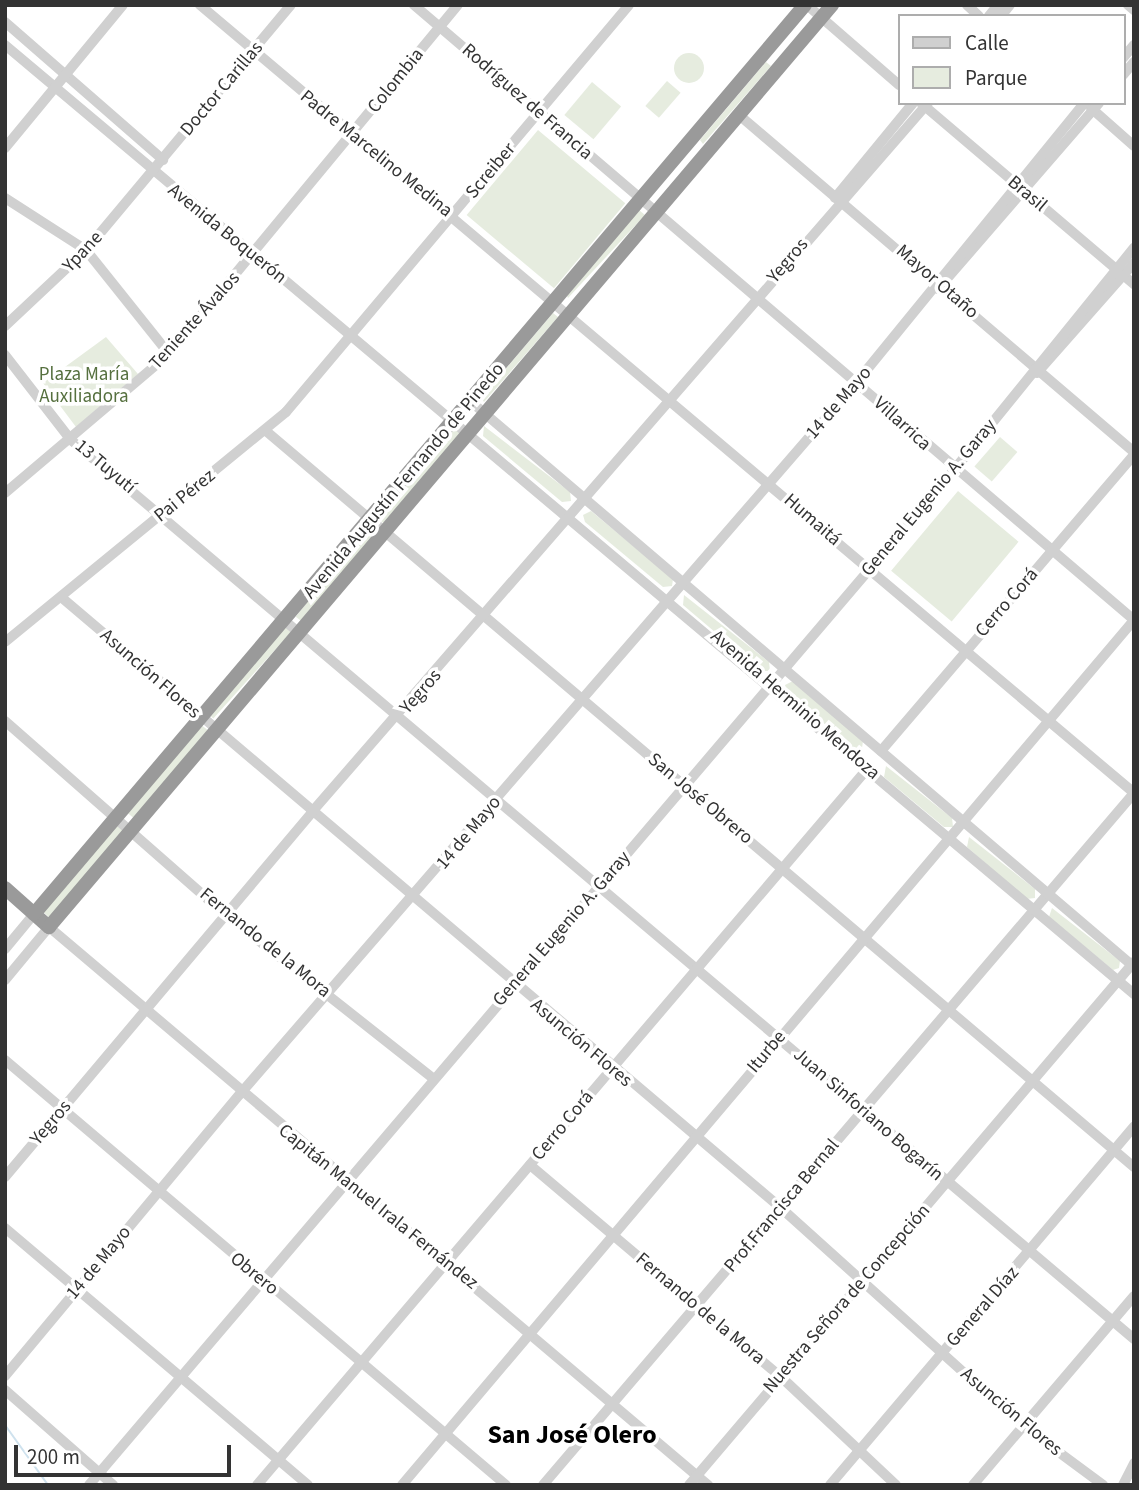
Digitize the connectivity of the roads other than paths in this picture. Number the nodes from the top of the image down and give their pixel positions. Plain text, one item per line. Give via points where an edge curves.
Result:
1 (123, 5) edge
2 (200, 5) edge
3 (291, 5) edge
4 (414, 5) edge
5 (458, 5) edge
6 (611, 5) edge
7 (629, 5) edge
8 (806, 5) edge
9 (832, 5) edge
10 (1128, 5) edge
11 (1134, 10) edge
12 (622, 14) junction
13 (821, 18) junction
14 (5, 22) edge
15 (440, 27) junction
16 (5, 45) edge
17 (253, 52) junction
18 (64, 75) junction
19 (898, 84) edge
20 (54, 88) junction
21 (911, 105) edge
22 (923, 105) edge
23 (925, 105) edge
24 (1090, 105) edge
25 (540, 112) junction
26 (739, 115) junction
27 (353, 135) junction
28 (1134, 146) edge
29 (5, 148) edge
30 (163, 160) junction
31 (153, 173) junction
32 (1020, 188) junction
33 (5, 198) edge
34 (640, 200) junction
35 (837, 200) junction
36 (655, 214) junction
37 (453, 217) junction
38 (1134, 248) edge
39 (86, 250) junction
40 (254, 255) junction
41 (1134, 263) edge
42 (1120, 272) junction
43 (1134, 284) edge
44 (938, 286) junction
45 (555, 300) junction
46 (755, 300) junction
47 (570, 314) junction
48 (5, 326) edge
49 (353, 338) junction
50 (169, 354) junction
51 (5, 355) edge
52 (1036, 370) junction
53 (856, 383) junction
54 (668, 399) junction
55 (469, 400) junction
56 (484, 415) junction
57 (454, 418) junction
58 (266, 431) junction
59 (470, 432) junction
60 (72, 440) junction
61 (1134, 453) edge
62 (954, 470) junction
63 (770, 483) junction
64 (5, 493) edge
65 (583, 499) junction
66 (163, 515) junction
67 (571, 516) junction
68 (368, 518) junction
69 (385, 532) junction
70 (1052, 552) junction
71 (869, 570) junction
72 (684, 584) junction
73 (61, 597) junction
74 (670, 598) junction
75 (286, 615) junction
76 (485, 620) junction
77 (1134, 620) edge
78 (301, 634) junction
79 (5, 642) edge
80 (967, 650) junction
81 (784, 668) junction
82 (770, 684) junction
83 (583, 702) junction
84 (200, 716) junction
85 (399, 717) junction
86 (5, 721) edge
87 (1049, 722) junction
88 (216, 730) junction
89 (881, 751) junction
90 (868, 768) junction
91 (683, 785) junction
92 (1134, 793) edge
93 (496, 800) junction
94 (311, 813) junction
95 (115, 817) junction
96 (964, 822) junction
97 (131, 831) junction
98 (951, 838) junction
99 (782, 869) junction
100 (600, 887) junction
101 (5, 888) edge
102 (1047, 894) junction
103 (412, 899) junction
104 (1033, 911) junction
105 (34, 914) junction
106 (225, 914) junction
107 (49, 927) junction
108 (861, 938) junction
109 (5, 949) edge
110 (1133, 964) edge
111 (698, 968) junction
112 (5, 980) edge
113 (1118, 981) junction
114 (515, 987) junction
115 (330, 994) junction
116 (1134, 994) edge
117 (948, 1010) junction
118 (145, 1013) junction
119 (779, 1039) junction
120 (5, 1059) edge
121 (611, 1069) junction
122 (434, 1079) junction
123 (1032, 1080) junction
124 (240, 1094) junction
125 (62, 1110) junction
126 (863, 1111) junction
127 (1134, 1127) edge
128 (696, 1138) junction
129 (1114, 1151) junction
130 (530, 1165) junction
131 (1134, 1167) edge
132 (5, 1177) edge
133 (347, 1183) junction
134 (947, 1183) junction
135 (156, 1194) junction
136 (781, 1208) junction
137 (5, 1228) edge
138 (613, 1235) junction
139 (1031, 1251) junction
140 (447, 1262) junction
141 (263, 1280) junction
142 (862, 1280) junction
143 (76, 1291) junction
144 (1134, 1296) edge
145 (696, 1306) junction
146 (1113, 1321) junction
147 (531, 1332) junction
148 (1134, 1339) edge
149 (942, 1353) junction
150 (361, 1364) junction
151 (780, 1376) junction
152 (5, 1377) edge
153 (181, 1377) junction
154 (5, 1390) edge
155 (612, 1406) junction
156 (1022, 1425) junction
157 (446, 1434) junction
158 (859, 1451) junction
159 (278, 1460) junction
160 (1134, 1463) edge
161 (99, 1473) junction
162 (697, 1476) junction
163 (89, 1485) edge
164 (113, 1485) edge
165 (257, 1485) edge
166 (308, 1485) edge
167 (402, 1485) edge
168 (506, 1485) edge
169 (543, 1485) edge
170 (689, 1485) edge
171 (708, 1485) edge
172 (830, 1485) edge
173 (896, 1485) edge
174 (973, 1485) edge
175 (1103, 1485) edge
176 (1123, 1485) edge

1 - 18 street
2 - 17 street, Padre Marcelino Medina
3 - 17 street, Doctor Carillas
4 - 15 street, Rodríguez de Francia
5 - 15 street, Colombia
6 - 12 street
7 - 12 street, Screiber
8 - 13 street
8 - 34 highway, Avenida Augustín Fernando de Pinedo
9 - 13 highway, Avenida Augustín Fernando de Pinedo
10 - 11 street
12 - 25 street, Screiber
13 - 19 street
13 - 26 highway, Avenida Augustín Fernando de Pinedo
14 - 18 street, Avenida Boquerón
15 - 25 street, Rodríguez de Francia
15 - 27 street, Colombia
16 - 20 street, Avenida Boquerón
17 - 27 street, Padre Marcelino Medina
17 - 30 street, Doctor Carillas
18 - 20 street
18 - 30 street, Avenida Boquerón
20 - 29 street
20 - 31 street, Avenida Boquerón
21 - 35 street, Yegros
22 - 35 street, Yegros
23 - 32 street, Brasil
24 - 28 street
24 - 32 street, 14 de Mayo
25 - 34 street, Rodríguez de Francia
25 - 37 street, Screiber
26 - 35 street, Mayor Otaño
26 - 36 highway, Avenida Augustín Fernando de Pinedo
27 - 37 street, Padre Marcelino Medina
27 - 40 street, Colombia
30 - 31 street, Doctor Carillas
31 - 39 street, Ypane
31 - 40 street, Avenida Boquerón
32 - 42 street, Brasil
32 - 44 street, 14 de Mayo
33 - 39 street
34 - 36 street, Villarrica
34 - 45 highway, Avenida Augustín Fernando de Pinedo
35 - 44 street, Mayor Otaño
35 - 46 street, Yegros
36 - 46 street, Villarrica
36 - 47 highway, Avenida Augustín Fernando de Pinedo
37 - 45 street, Padre Marcelino Medina
37 - 49 street, Screiber
38 - 42 street, General Eugenio A. Garay
39 - 48 street, Ypane
39 - 50 street
40 - 49 street, Avenida Boquerón
40 - 50 street, Teniente Ávalos
41 - 42 street, General Eugenio A. Garay
42 - 43 street, Brasil
42 - 52 street, General Eugenio A. Garay
44 - 52 street, Mayor Otaño
44 - 53 street, 14 de Mayo
45 - 47 street, Humaitá
45 - 55 highway, Avenida Augustín Fernando de Pinedo
46 - 53 street, Villarrica
46 - 54 street, Yegros
47 - 54 street, Humaitá
47 - 56 highway, Avenida Augustín Fernando de Pinedo
49 - 57 street, Avenida Boquerón
49 - 58 street, Pai Pérez
50 - 60 street, Teniente Ávalos
51 - 60 street, 13 Tuyutí
52 - 61 street, Mayor Otaño
52 - 62 street, General Eugenio A. Garay
53 - 62 street, Villarrica
53 - 63 street, 14 de Mayo
54 - 63 street, Humaitá
54 - 65 street, Yegros
55 - 56 street, Avenida Herminio Mendoza
55 - 57 highway, Avenida Augustín Fernando de Pinedo
56 - 59 highway, Avenida Augustín Fernando de Pinedo
56 - 65 street, Avenida Herminio Mendoza
57 - 59 street, Avenida Herminio Mendoza
57 - 68 highway, Avenida Augustín Fernando de Pinedo
58 - 66 street, Pai Pérez
58 - 68 street, San José Obrero
59 - 67 street, Avenida Herminio Mendoza
59 - 69 highway, Avenida Augustín Fernando de Pinedo
60 - 64 street, Teniente Ávalos
60 - 66 street, 13 Tuyutí
61 - 70 street, Cerro Corá
62 - 70 street, Villarrica
62 - 71 street, General Eugenio A. Garay
63 - 71 street, Humaitá
63 - 72 street, 14 de Mayo
65 - 67 street, Yegros
65 - 72 street, Avenida Herminio Mendoza
66 - 73 street, Pai Pérez
66 - 75 street, 13 Tuyutí
67 - 74 street, Avenida Herminio Mendoza
67 - 76 street, Yegros
68 - 69 street, San José Obrero
68 - 75 highway, Avenida Augustín Fernando de Pinedo
69 - 76 street, San José Obrero
69 - 78 highway, Avenida Augustín Fernando de Pinedo
70 - 77 street, Villarrica
70 - 80 street, Cerro Corá
71 - 80 street, Humaitá
71 - 81 street, General Eugenio A. Garay
72 - 74 street, 14 de Mayo
72 - 81 street, Avenida Herminio Mendoza
73 - 79 street, Pai Pérez
73 - 84 street, Asunción Flores
74 - 82 street, Avenida Herminio Mendoza
74 - 83 street, 14 de Mayo
75 - 78 street, Juan Sinforiano Bogarín
75 - 84 highway, Avenida Augustín Fernando de Pinedo
76 - 83 street, San José Obrero
76 - 85 street, Yegros
77 - 87 street, Iturbe
78 - 85 street, Juan Sinforiano Bogarín
78 - 88 highway, Avenida Augustín Fernando de Pinedo
80 - 87 street, Humaitá
80 - 89 street, Cerro Corá
81 - 82 street, General Eugenio A. Garay
81 - 89 street, Avenida Herminio Mendoza
82 - 90 street, Avenida Herminio Mendoza
82 - 91 street, General Eugenio A. Garay
83 - 91 street, San José Obrero
83 - 93 street, 14 de Mayo
84 - 88 street, Asunción Flores
84 - 95 highway, Avenida Augustín Fernando de Pinedo
85 - 93 street, Juan Sinforiano Bogarín
85 - 94 street, Yegros
86 - 95 street, Fernando de la Mora
87 - 92 street, Humaitá
87 - 96 street, Iturbe
88 - 94 street, Asunción Flores
88 - 97 highway, Avenida Augustín Fernando de Pinedo
89 - 90 street, Cerro Corá via 882,766
89 - 90 street, Cerro Corá via 866,752
89 - 96 street, Avenida Herminio Mendoza
90 - 98 street, Avenida Herminio Mendoza
90 - 99 street, Cerro Corá
91 - 99 street, San José Obrero
91 - 100 street, General Eugenio A. Garay
92 - 102 street, Prof.Francisca Bernal
93 - 100 street, Juan Sinforiano Bogarín
93 - 103 street, 14 de Mayo
94 - 103 street, Asunción Flores
94 - 106 street, Yegros
95 - 97 street, Fernando de la Mora
95 - 105 highway, Avenida Augustín Fernando de Pinedo
96 - 98 street, Iturbe
96 - 102 street, Avenida Herminio Mendoza
97 - 106 street, Fernando de la Mora
97 - 107 highway, Avenida Augustín Fernando de Pinedo
98 - 104 street, Avenida Herminio Mendoza
98 - 108 street, Iturbe
99 - 108 street, San José Obrero
99 - 111 street, Cerro Corá
100 - 111 street, Juan Sinforiano Bogarín
100 - 114 street, General Eugenio A. Garay
101 - 105 highway
102 - 104 street, Prof.Francisca Bernal
102 - 110 street, Avenida Herminio Mendoza
103 - 114 street, Asunción Flores
103 - 115 street, 14 de Mayo
104 - 113 street, Avenida Herminio Mendoza
104 - 117 street, Prof.Francisca Bernal
105 - 107 highway
105 - 109 street, Avenida Augustín Fernando de Pinedo
106 - 115 street, Fernando de la Mora
106 - 118 street, Yegros
107 - 112 street, Avenida Augustín Fernando de Pinedo
107 - 118 street, Capitán Manuel Irala Fernández
108 - 117 street, San José Obrero
108 - 119 street, Iturbe
110 - 113 street, Nuestra Señora de Concepción
111 - 119 street, Juan Sinforiano Bogarín
111 - 121 street, Cerro Corá
113 - 116 street, Avenida Herminio Mendoza
113 - 123 street, Nuestra Señora de Concepción
114 - 121 street, Asunción Flores
114 - 122 street, General Eugenio A. Garay
115 - 122 street, Fernando de la Mora
115 - 124 street, 14 de Mayo
117 - 123 street, San José Obrero
117 - 126 street, Prof.Francisca Bernal
118 - 124 street, Capitán Manuel Irala Fernández
118 - 125 street, Yegros
119 - 126 street, Juan Sinforiano Bogarín
119 - 128 street, Iturbe
120 - 125 street, Obrero
121 - 128 street, Asunción Flores
121 - 130 street, Cerro Corá
122 - 133 street, General Eugenio A. Garay
123 - 129 street, San José Obrero
123 - 134 street, Nuestra Señora de Concepción
124 - 133 street, Capitán Manuel Irala Fernández
124 - 135 street, 14 de Mayo
125 - 132 street, Yegros
125 - 135 street, Obrero
126 - 134 street, Juan Sinforiano Bogarín
126 - 136 street, Prof.Francisca Bernal
127 - 129 street, General Díaz
128 - 136 street, Asunción Flores
128 - 138 street, Iturbe
129 - 131 street, San José Obrero
129 - 139 street, General Díaz
130 - 138 street, Fernando de la Mora
130 - 140 street, Cerro Corá
133 - 140 street, Capitán Manuel Irala Fernández
133 - 141 street, General Eugenio A. Garay
134 - 139 street, Juan Sinforiano Bogarín
134 - 142 street, Nuestra Señora de Concepción
135 - 141 street, Obrero
135 - 143 street, 14 de Mayo
136 - 142 street, Asunción Flores
136 - 145 street, Prof.Francisca Bernal
137 - 143 street
138 - 145 street, Fernando de la Mora
138 - 147 street, Iturbe
139 - 146 street, Juan Sinforiano Bogarín
139 - 149 street, General Díaz
140 - 147 street, Capitán Manuel Irala Fernández
140 - 150 street, Cerro Corá
141 - 150 street, Obrero
141 - 153 street, General Eugenio A. Garay
142 - 149 street, Asunción Flores
142 - 151 street, Nuestra Señora de Concepción
143 - 152 street, 14 de Mayo
143 - 153 street
144 - 146 street
145 - 151 street, Fernando de la Mora
145 - 155 street, Prof.Francisca Bernal
146 - 148 street, Juan Sinforiano Bogarín
146 - 156 street
147 - 155 street, Capitán Manuel Irala Fernández
147 - 157 street, Iturbe
149 - 156 street, Asunción Flores
149 - 158 street, General Díaz
150 - 157 street, Obrero
150 - 159 street, Cerro Corá
151 - 158 street, Fernando de la Mora
151 - 162 street, Nuestra Señora de Concepción
153 - 159 street
153 - 161 street, General Eugenio A. Garay
154 - 161 street
155 - 162 street, Capitán Manuel Irala Fernández
155 - 169 street, Prof.Francisca Bernal
156 - 174 street
156 - 175 street, Asunción Flores
157 - 167 street, Iturbe
157 - 168 street, Obrero
158 - 172 street, General Díaz
158 - 173 street, Fernando de la Mora
159 - 165 street, Cerro Corá
159 - 166 street
160 - 176 street
161 - 163 street, General Eugenio A. Garay
161 - 164 street
162 - 170 street, Nuestra Señora de Concepción
162 - 171 street, Capitán Manuel Irala Fernández

